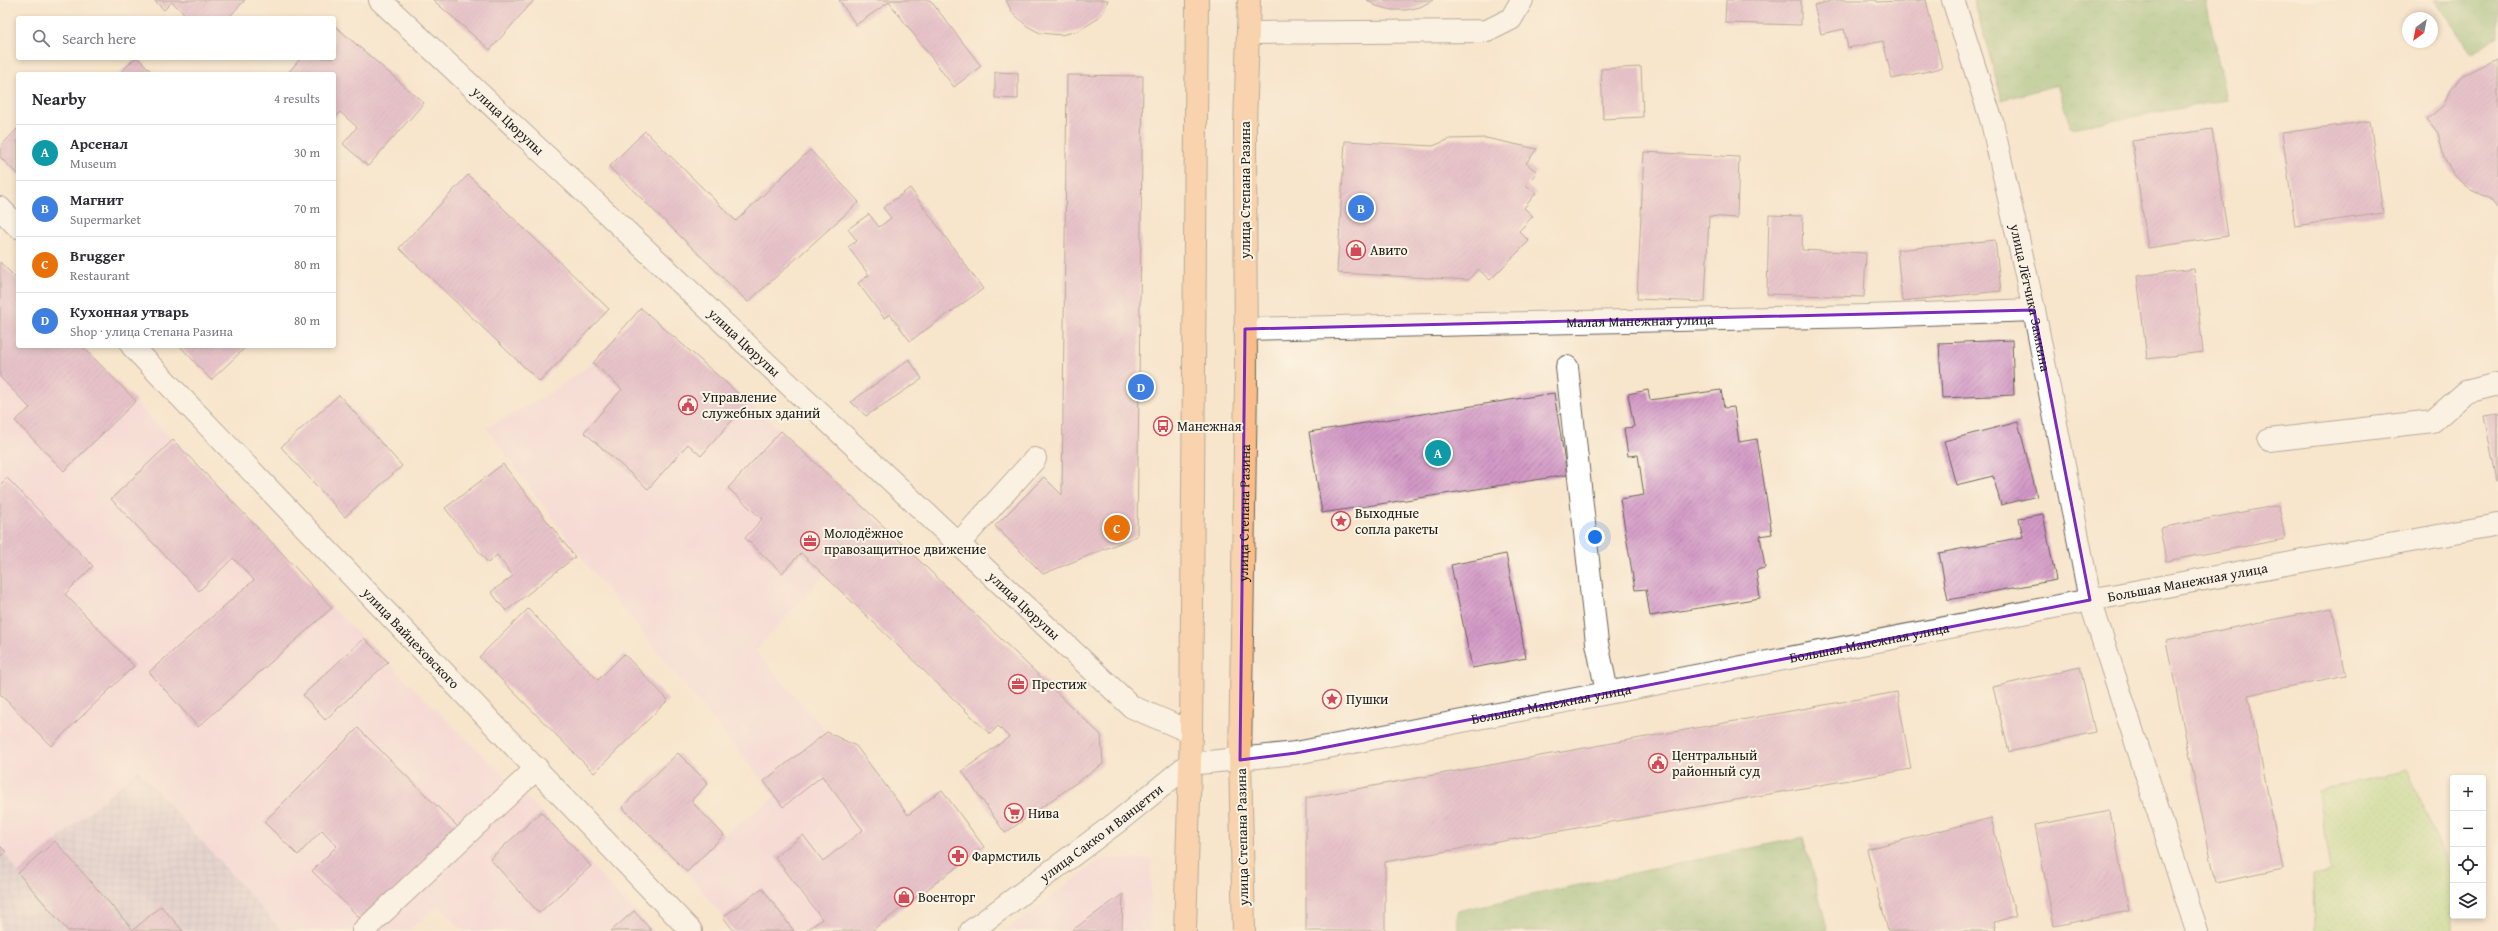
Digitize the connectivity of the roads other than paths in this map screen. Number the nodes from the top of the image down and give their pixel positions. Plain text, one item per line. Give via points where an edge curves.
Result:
1 (1197, 0) edge
2 (1249, 0) edge
3 (1522, 0) edge
4 (1953, 0) edge
5 (388, 3) edge
6 (1248, 33) junction
7 (0, 208) edge
8 (16, 225) edge
9 (2034, 310) junction
10 (1245, 329) junction
11 (134, 348) edge
12 (1567, 367) dead end
13 (2498, 384) edge
14 (2269, 440) dead end
15 (1035, 460) dead end
16 (2498, 525) edge
17 (959, 543) junction
18 (2090, 600) junction
19 (1607, 692) junction
20 (1191, 732) junction
21 (1240, 760) junction
22 (1189, 764) junction
23 (537, 768) junction
24 (363, 931) edge
25 (691, 931) edge
26 (971, 931) edge
27 (1186, 931) edge
28 (1244, 931) edge
29 (2197, 931) edge

1 - 20 main road
2 - 6 main road, улица Степана Разина
3 - 6 street via 1511,19 1487,31
4 - 9 street, улица Лётчика Замкина via 1992,122
5 - 17 street, улица Цюрупы
6 - 10 main road, улица Степана Разина
7 - 8 street
9 - 10 street, Малая Манежная улица via 1868,316
9 - 18 street, улица Лётчика Замкина
10 - 21 main road, улица Степана Разина
11 - 23 street, улица Вайцеховского
12 - 19 street via 1597,643
13 - 14 street via 2466,392 2433,421
15 - 17 street
16 - 18 street, Большая Манежная улица
17 - 20 street, улица Цюрупы via 1132,707
18 - 19 street, Большая Манежная улица
18 - 29 street, улица Лётчика Замкина
19 - 21 street, Большая Манежная улица via 1296,753
20 - 22 main road
21 - 22 street
21 - 28 main road, улица Степана Разина
22 - 26 street, улица Сакко и Ванцетти via 1120,820
22 - 27 main road
23 - 24 street
23 - 25 street, улица Вайцеховского

